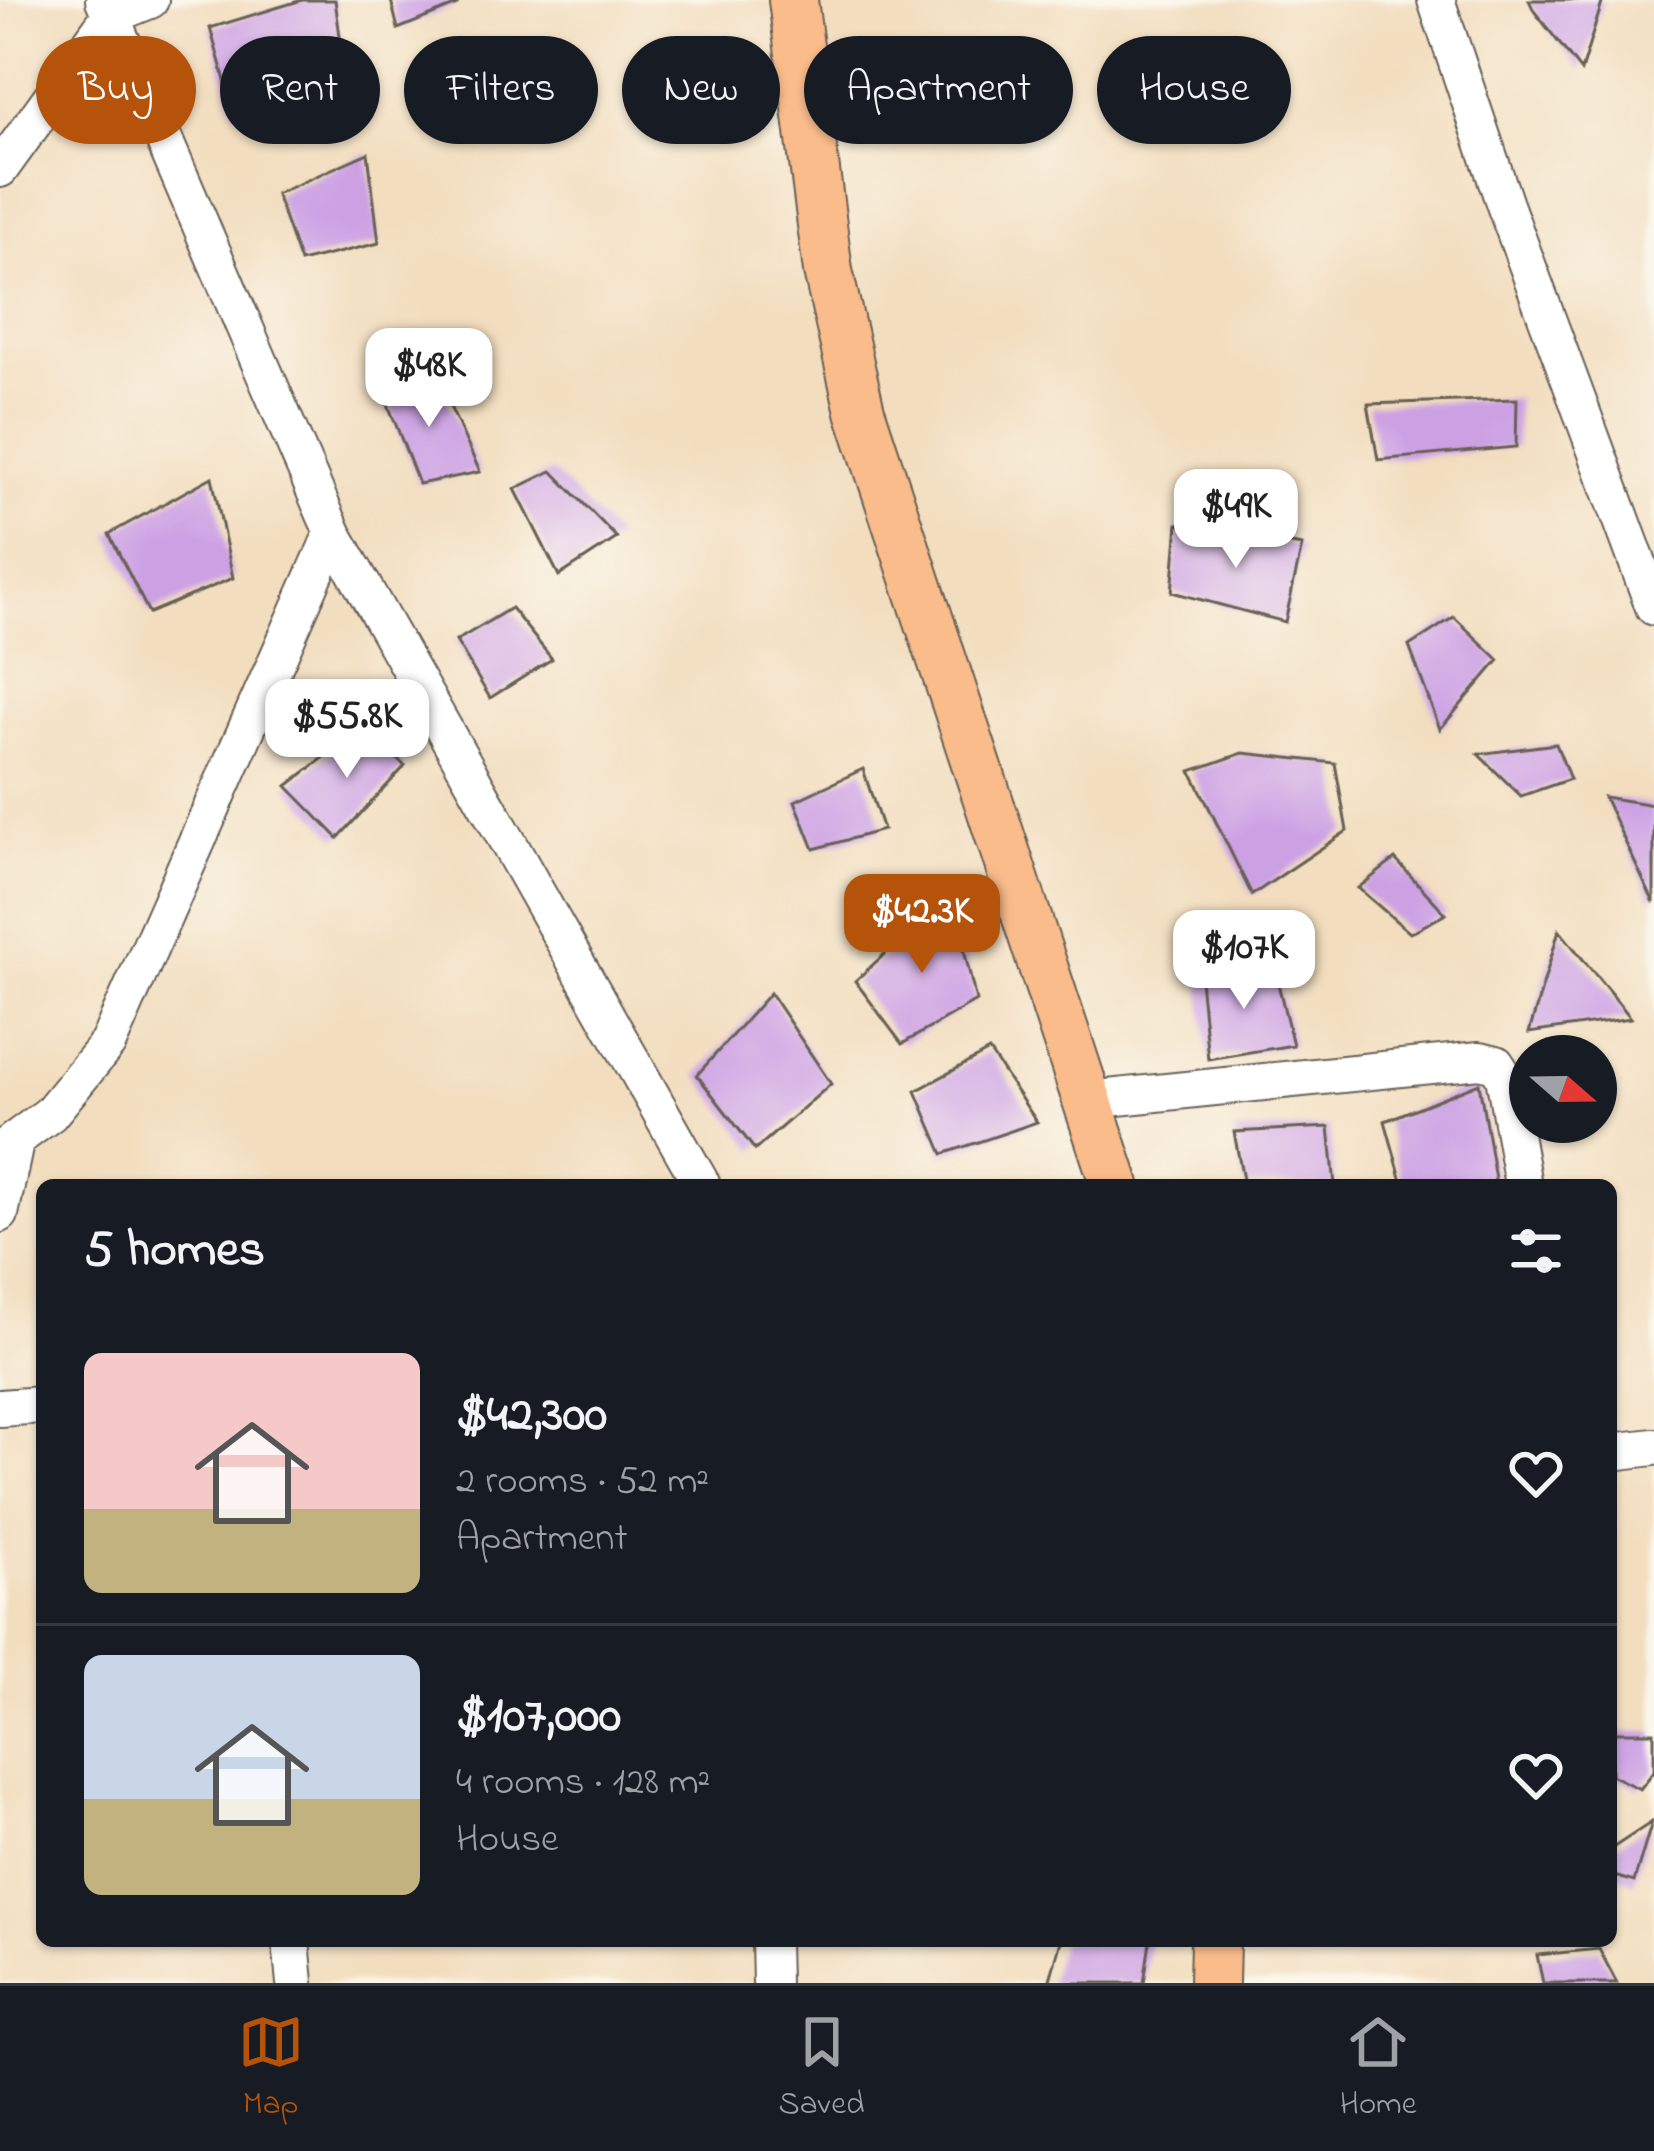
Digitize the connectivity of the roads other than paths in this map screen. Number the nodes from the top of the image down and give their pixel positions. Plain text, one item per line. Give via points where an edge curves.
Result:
1 (150, 0) edge
2 (793, 0) edge
3 (1436, 0) edge
4 (107, 8) edge
5 (0, 169) edge
6 (332, 533) junction
7 (1654, 608) edge
8 (1088, 1100) junction
9 (7, 1147) edge
10 (699, 1179) edge
11 (1113, 1179) edge
12 (1522, 1179) edge
13 (0, 1214) edge
14 (36, 1405) edge
15 (0, 1408) edge
16 (1654, 1447) edge
17 (1617, 1451) edge
18 (292, 1947) edge
19 (770, 1947) edge
20 (1215, 1947) edge
21 (295, 1983) edge
22 (771, 1983) edge
23 (1214, 1983) edge

1 - 4 street
2 - 8 main road via 828,271 860,411
3 - 7 street
4 - 5 street
4 - 6 street
6 - 9 street via 108,1043 67,1098
6 - 10 street
8 - 11 main road
8 - 12 street via 1480,1060 1504,1076
9 - 13 street
14 - 15 street
16 - 17 street
18 - 21 street
19 - 22 street
20 - 23 main road

